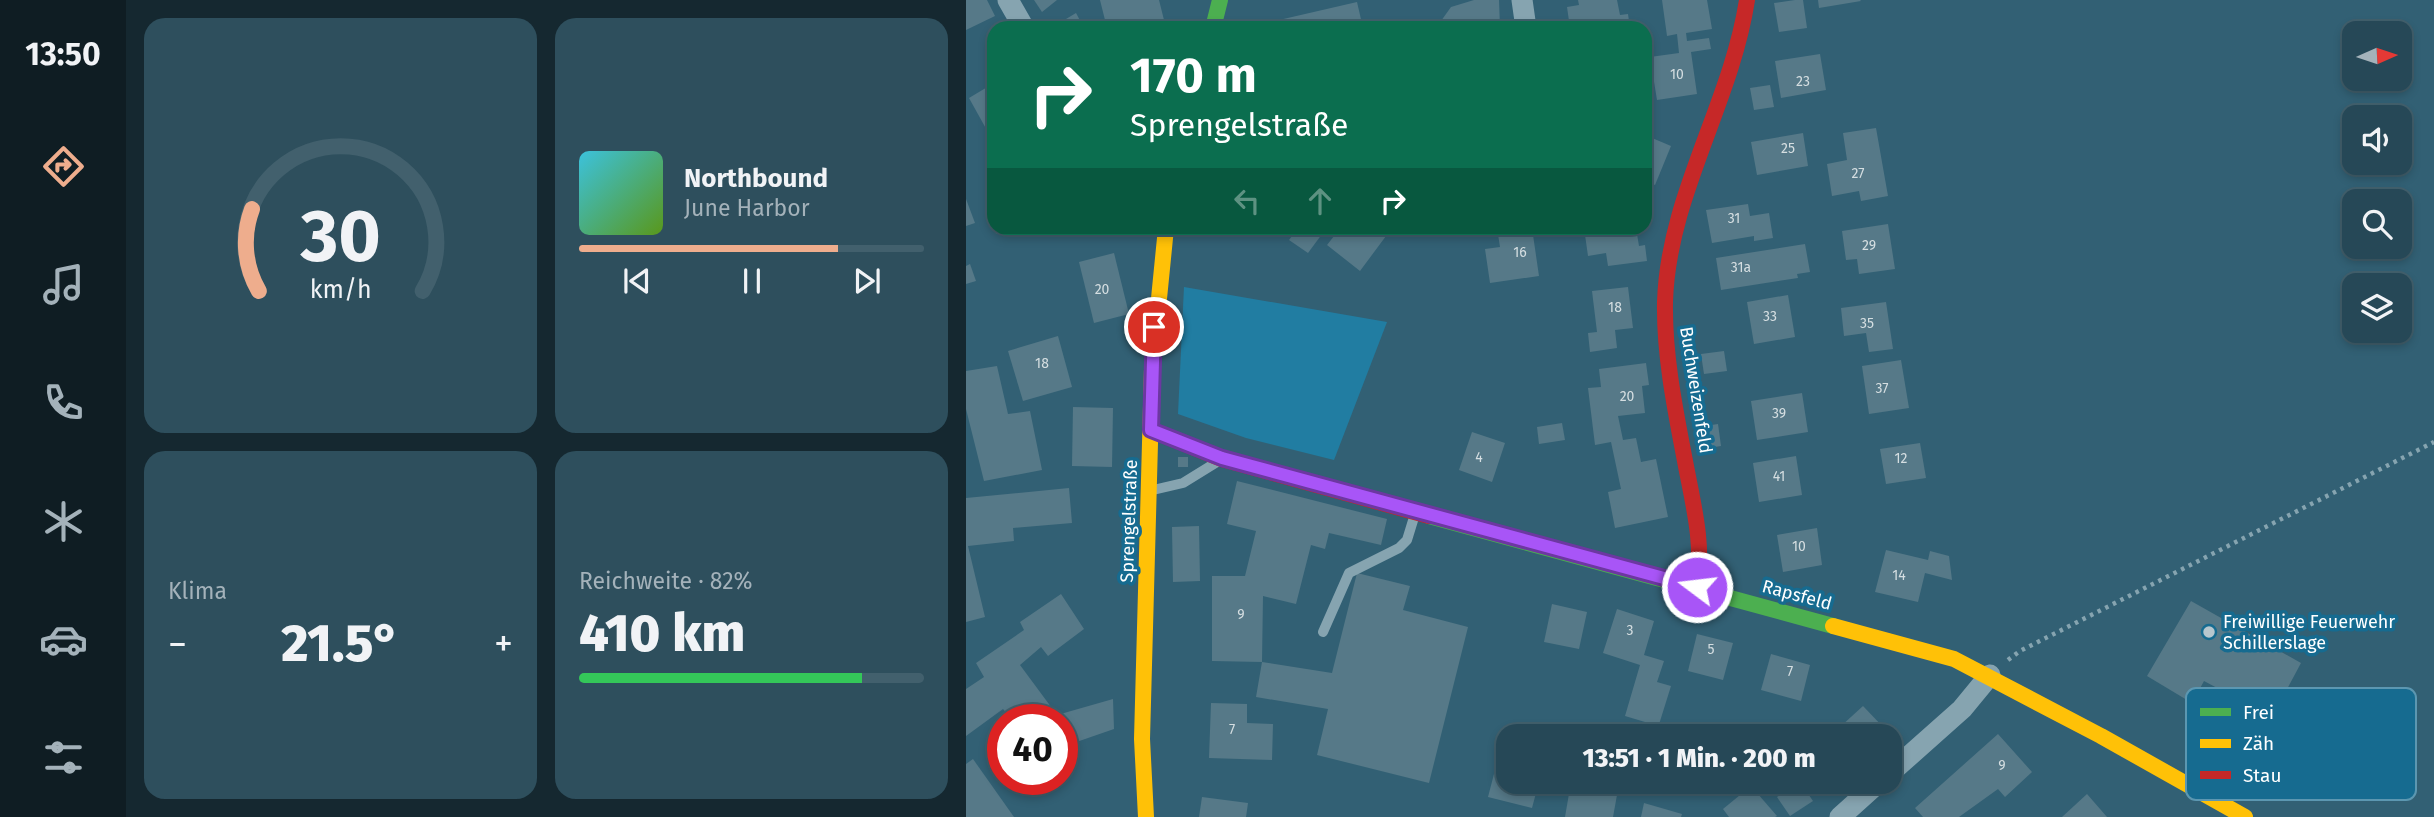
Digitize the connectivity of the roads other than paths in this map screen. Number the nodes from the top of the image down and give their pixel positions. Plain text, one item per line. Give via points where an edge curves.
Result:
1 (1008, 0) edge
2 (1220, 0) edge
3 (1522, 0) edge
4 (1747, 0) edge
5 (1020, 21) edge
6 (1215, 21) edge
7 (1526, 21) edge
8 (1161, 235) edge
9 (1151, 430) junction
10 (1222, 458) junction
11 (1148, 491) junction
12 (1416, 511) junction
13 (1697, 587) junction
14 (1323, 632) dead end
15 (1990, 676) junction
16 (1902, 762) edge
17 (2186, 784) edge
18 (1866, 794) edge
19 (2214, 800) edge
20 (1146, 817) edge
21 (1840, 817) edge
22 (2245, 817) edge

1 - 5 street
2 - 6 street
3 - 7 street
4 - 13 street, Buchweizenfeld via 1735,64 1675,227 1666,270 1665,333 1700,538
8 - 9 street, Sprengelstraße
9 - 10 street, Rapsfeld
9 - 11 street, Sprengelstraße
10 - 11 lane via 1183,484
10 - 12 street, Rapsfeld
11 - 20 street, Sprengelstraße via 1142,739
12 - 13 street, Rapsfeld
12 - 14 lane via 1407,540 1399,548 1349,573
13 - 15 street, Rapsfeld via 1954,659
15 - 16 street via 1962,709
15 - 17 street, Rapsfeld
18 - 21 street
19 - 22 street, Rapsfeld

